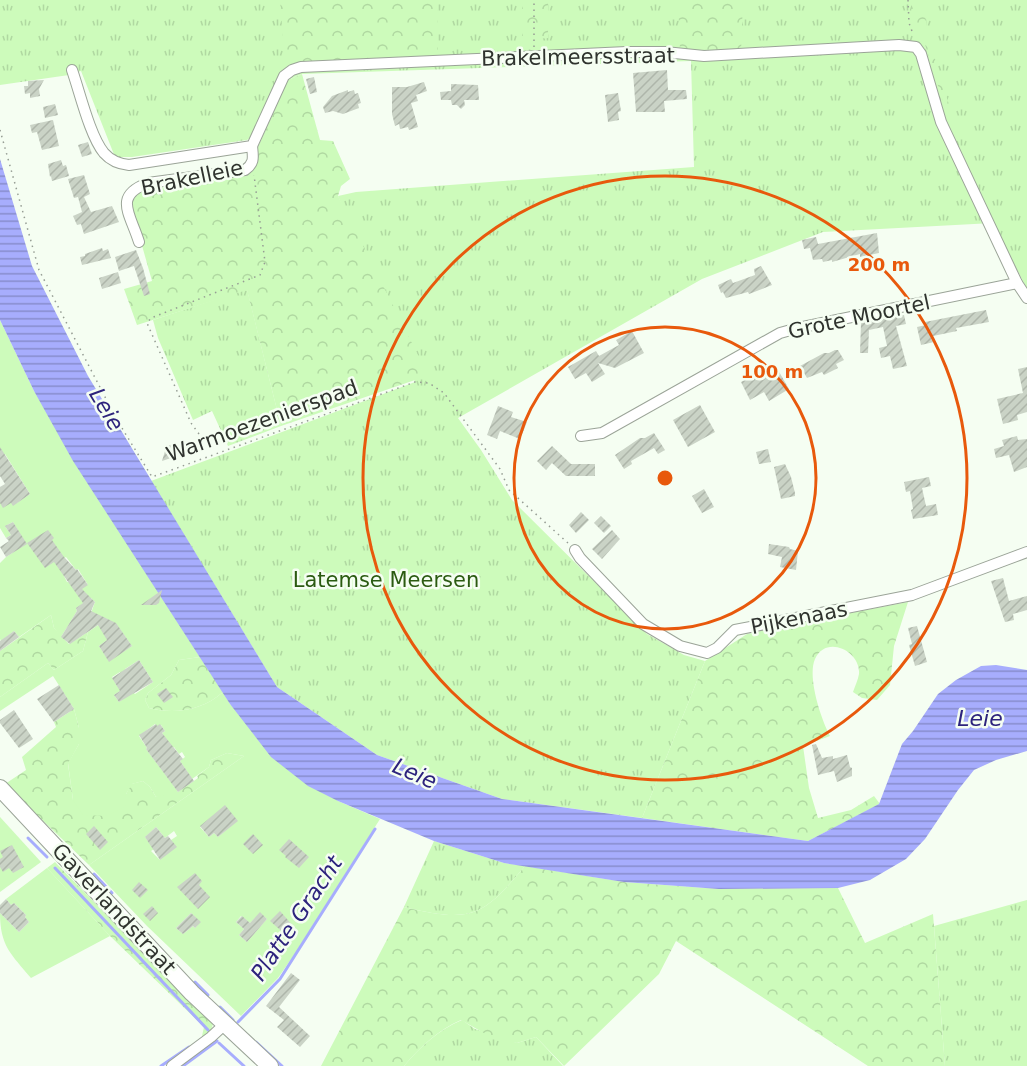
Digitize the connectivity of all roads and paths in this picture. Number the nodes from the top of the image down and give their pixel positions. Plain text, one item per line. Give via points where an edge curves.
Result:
1 (534, 0) edge
2 (908, 0) edge
3 (916, 47) junction
4 (534, 57) junction
5 (72, 70) dead end
6 (0, 130) edge
7 (252, 146) junction
8 (253, 163) junction
9 (139, 242) dead end
10 (1017, 283) junction
11 (1027, 298) edge
12 (199, 434) dead end
13 (581, 436) dead end
14 (575, 550) joint
15 (1027, 552) edge
16 (0, 788) edge
17 (227, 1027) junction
18 (172, 1066) edge
19 (270, 1066) edge

1 - 4 path
2 - 3 path
3 - 4 street, Brakelmeersstraat via 704,56 651,51
3 - 10 street via 941,122
4 - 7 street, Brakelmeersstraat via 301,67 284,76
5 - 7 street via 101,149 116,162 129,165
6 - 14 path, Warmoezenierspad via 39,270 117,420 152,477 415,382 429,383 452,402 500,469 509,490
7 - 8 street, Brakelleie
8 - 9 street, Brakelleie via 245,170 136,188 126,201
8 - 12 path via 265,262 260,275 151,318 147,323
10 - 11 street
10 - 13 street, Grote Moortel via 780,333 602,434
14 - 15 street, Pijkenaas via 643,624 680,646 707,653 735,630 912,595
16 - 17 main road, Gaverlandstraat
17 - 18 street
17 - 19 main road, Gaverlandstraat

